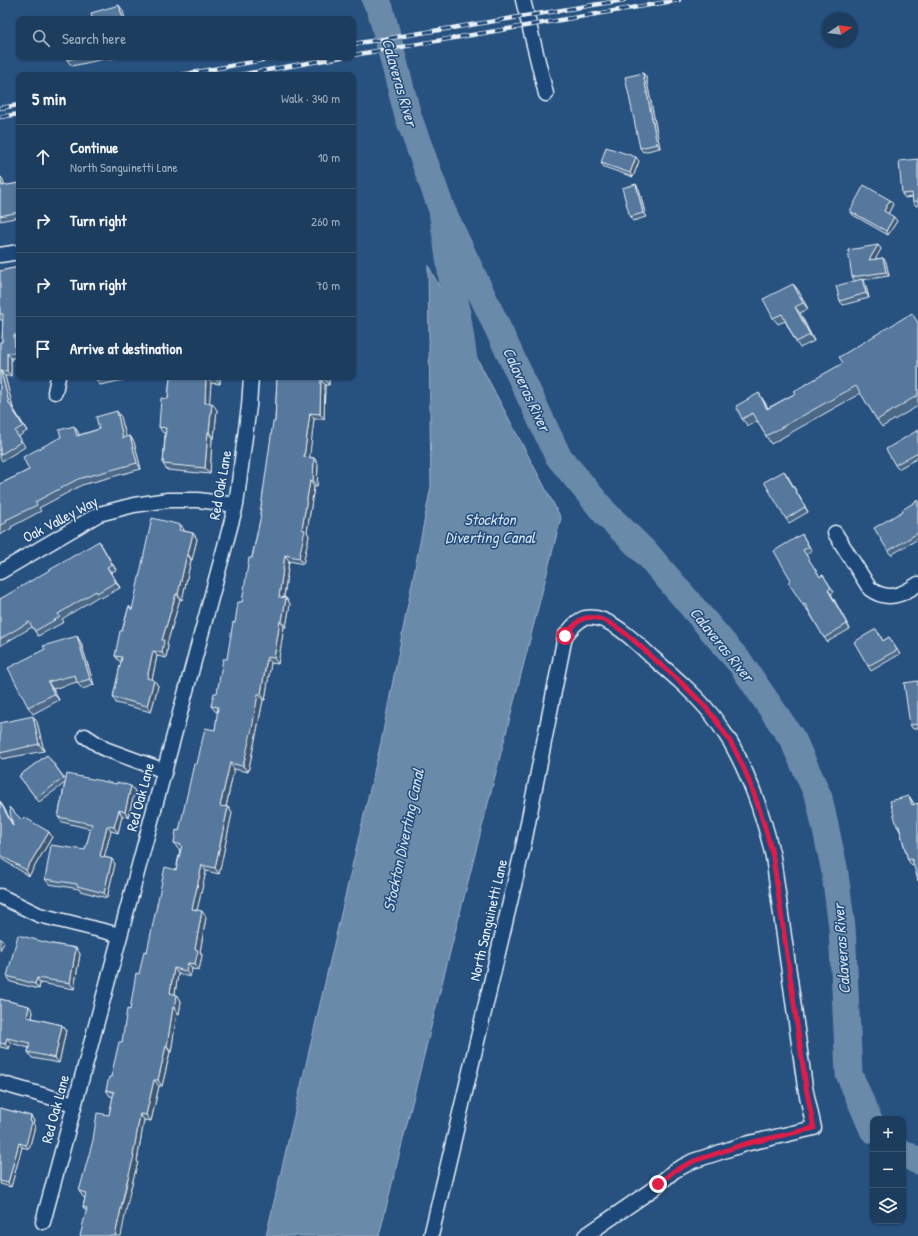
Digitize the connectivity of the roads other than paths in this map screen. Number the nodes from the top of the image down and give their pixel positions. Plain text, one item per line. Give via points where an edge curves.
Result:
1 (523, 0) edge
2 (546, 94) dead end
3 (16, 252) edge
4 (0, 255) edge
5 (57, 380) edge
6 (251, 380) edge
7 (55, 392) dead end
8 (236, 505) junction
9 (835, 533) dead end
10 (0, 572) edge
11 (918, 584) edge
12 (86, 736) dead end
13 (165, 771) junction
14 (0, 896) edge
15 (120, 935) junction
16 (0, 1084) edge
17 (74, 1104) junction
18 (43, 1222) dead end
19 (431, 1236) edge
20 (585, 1236) edge

1 - 2 street
3 - 4 street
5 - 7 street
6 - 8 street, Red Oak Lane
8 - 10 street, Oak Valley Way via 198,500 168,500 99,514
8 - 13 street, Red Oak Lane
9 - 11 street via 870,589 877,594 898,595
12 - 13 street via 105,749
13 - 15 street, Red Oak Lane
14 - 15 street via 39,915
15 - 17 street, Red Oak Lane
16 - 17 street
17 - 18 street, Red Oak Lane
19 - 20 street, North Sanguinetti Lane via 524,843 565,636 584,618 595,618 611,624 632,639 692,692 730,742 756,796 773,857 814,1128 745,1144 694,1161 674,1171 653,1189

